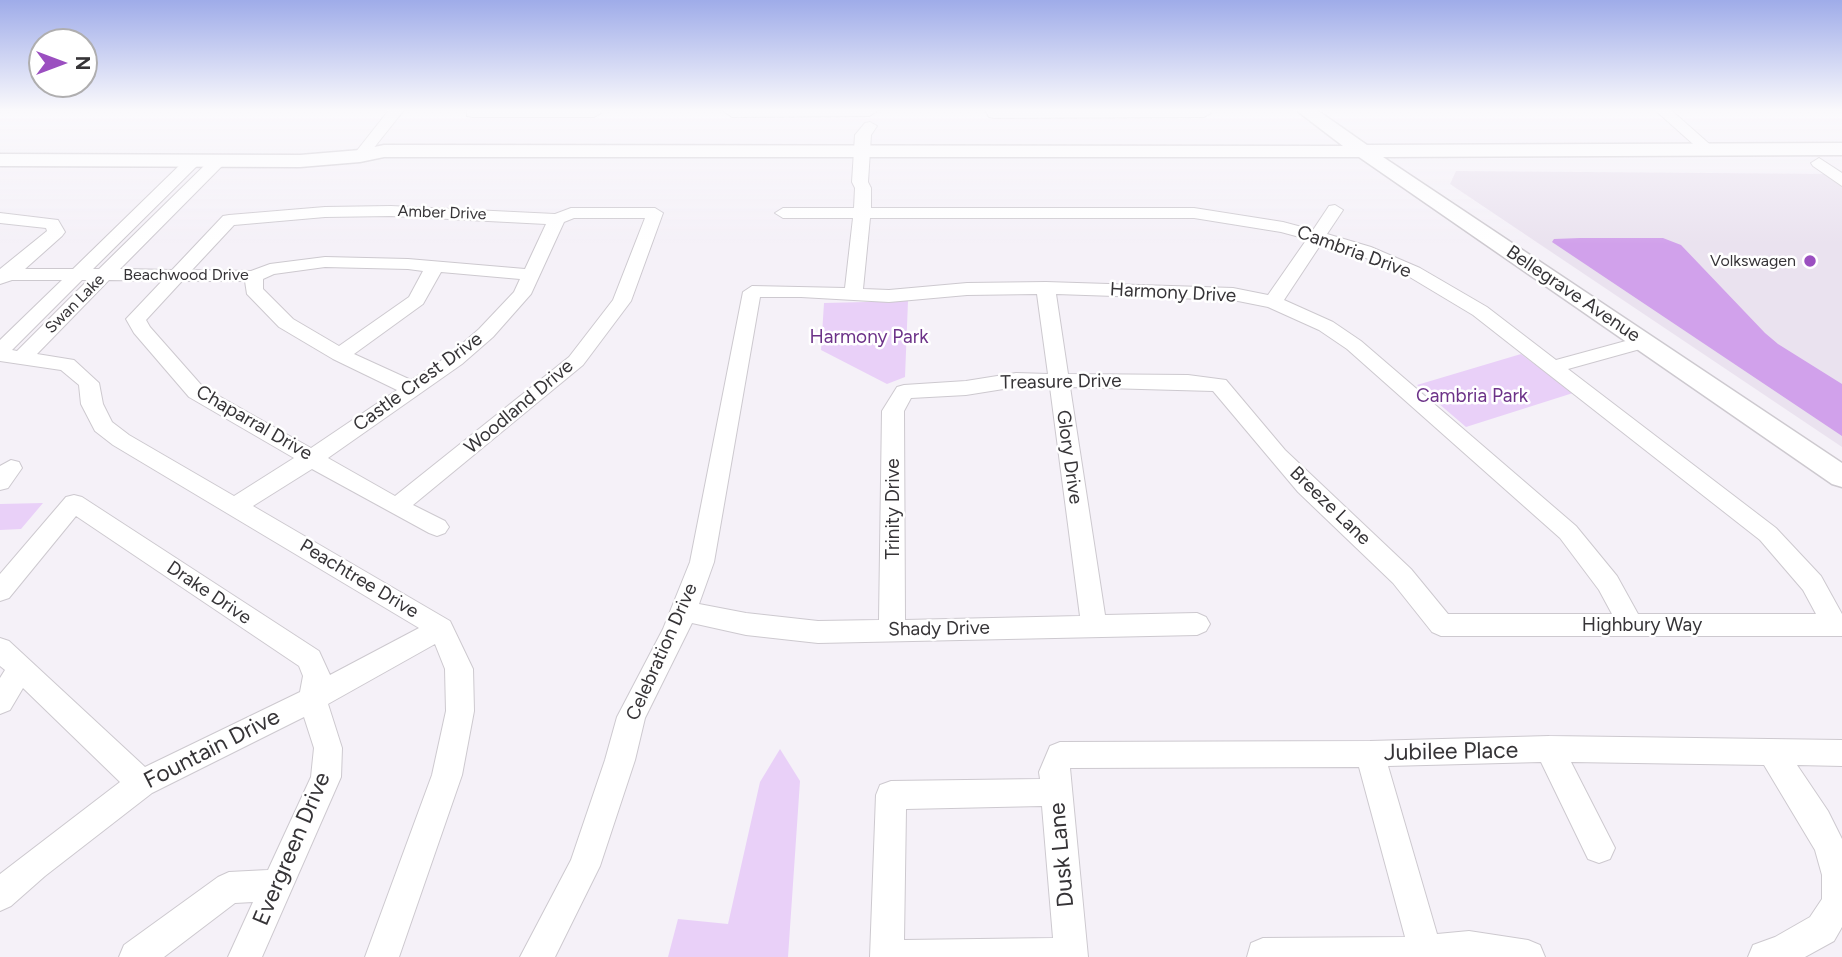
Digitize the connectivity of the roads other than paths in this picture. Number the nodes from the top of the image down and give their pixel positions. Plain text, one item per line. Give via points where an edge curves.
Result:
1 (1366, 155) edge
2 (1468, 155) edge
3 (360, 156) joint
4 (1842, 156) edge
5 (867, 157) junction
6 (1369, 157) junction
7 (0, 160) edge
8 (193, 161) junction
9 (218, 161) junction
10 (1819, 163) junction
11 (1842, 163) edge
12 (1842, 181) edge
13 (1335, 211) dead end
14 (862, 212) junction
15 (654, 213) joint
16 (783, 213) dead end
17 (0, 218) edge
18 (557, 219) junction
19 (229, 220) joint
20 (1317, 237) junction
21 (435, 266) junction
22 (78, 275) junction
23 (102, 275) junction
24 (531, 275) junction
25 (2, 276) edge
26 (176, 276) junction
27 (254, 276) junction
28 (1046, 288) junction
29 (752, 292) joint
30 (853, 295) junction
31 (1273, 302) junction
32 (1644, 342) junction
33 (7, 355) edge
34 (340, 355) junction
35 (1553, 367) junction
36 (1058, 380) junction
37 (1219, 385) joint
38 (412, 389) junction
39 (904, 392) joint
40 (313, 457) junction
41 (1842, 477) edge
42 (236, 506) junction
43 (396, 506) junction
44 (437, 527) dead end
45 (0, 591) edge
46 (683, 611) junction
47 (1197, 624) dead end
48 (1441, 625) joint
49 (1631, 625) junction
50 (1838, 625) edge
51 (1094, 626) junction
52 (441, 628) junction
53 (892, 630) junction
54 (0, 649) edge
55 (20, 669) junction
56 (312, 699) junction
57 (0, 702) edge
58 (1549, 749) junction
59 (1772, 752) junction
60 (1842, 753) edge
61 (1370, 754) junction
62 (1060, 755) joint
63 (142, 783) junction
64 (1056, 792) junction
65 (1598, 848) dead end
66 (278, 885) junction
67 (0, 895) edge
68 (1426, 952) junction
69 (1263, 955) dead end
70 (1071, 956) edge
71 (136, 957) edge
72 (245, 957) edge
73 (382, 957) edge
74 (537, 957) edge
75 (889, 957) edge
76 (1528, 957) edge
77 (1765, 957) edge

1 - 6 main road, Bellegrave Avenue
2 - 6 main road
3 - 5 main road via 372,162
3 - 9 main road
4 - 10 main road via 1822,156
5 - 6 main road
5 - 14 street via 869,182 863,188
6 - 10 main road
6 - 32 main road, Bellegrave Avenue
7 - 8 main road
8 - 9 main road
8 - 22 street, Swan Lake
9 - 23 street, Swan Lake
10 - 11 main road
10 - 12 street
13 - 20 street
14 - 16 street, Cambria Drive
14 - 20 street, Cambria Drive via 1194,213
14 - 30 street
15 - 18 street, Amber Drive via 571,213
15 - 43 street, Woodland Drive via 622,301 576,360
17 - 25 street via 52,224 56,232
18 - 19 street, Amber Drive via 391,211
18 - 24 street, Castle Crest Drive
19 - 26 street, Chaparral Drive
20 - 31 street
20 - 35 street, Cambria Drive via 1365,251 1424,277 1480,311
21 - 24 street, Beachwood Drive
21 - 27 street, Beachwood Drive via 325,262 270,269
21 - 34 street via 416,300
22 - 23 street, Beachwood Drive
22 - 25 street, Beachwood Drive
22 - 33 street, Swan Lake
23 - 26 street, Beachwood Drive
23 - 33 street, Swan Lake
24 - 38 street, Castle Crest Drive via 522,294 486,333
26 - 27 street, Beachwood Drive
26 - 40 street, Chaparral Drive via 136,319 141,329 196,392
27 - 34 street via 254,290 286,323
28 - 30 street, Harmony Drive
28 - 31 street, Harmony Drive via 1233,294
28 - 36 street, Glory Drive
29 - 30 street, Harmony Drive
29 - 46 street, Celebration Drive via 702,562
31 - 49 street, Harmony Drive via 1326,326 1354,345 1567,532 1608,583
32 - 35 street
32 - 41 main road, Bellegrave Avenue
33 - 42 street, Peachtree Drive via 67,364 89,383 92,404 103,426
34 - 38 street
35 - 50 street, Cambria Drive via 1768,534 1812,583
36 - 37 street, Treasure Drive
36 - 39 street, Treasure Drive
36 - 51 street, Glory Drive
37 - 48 street, Breeze Lane via 1277,455 1402,576
38 - 40 street, Castle Crest Drive
39 - 53 street, Trinity Drive via 893,411
40 - 42 street, Castle Crest Drive
40 - 43 street, Chaparral Drive
42 - 52 street, Peachtree Drive
43 - 44 street, Chaparral Drive
45 - 56 street, Drake Drive via 74,503 310,659 317,677
46 - 53 street, Shady Drive via 818,632
46 - 74 street, Celebration Drive via 631,717 584,866
47 - 51 street, Shady Drive
48 - 49 street, Highbury Way
49 - 50 street, Highbury Way
51 - 53 street, Shady Drive
52 - 56 street, Fountain Drive
52 - 73 street, Peachtree Drive via 458,669 460,711 447,775
54 - 55 street
55 - 57 street
55 - 63 street
56 - 63 street, Fountain Drive
56 - 66 street, Evergreen Drive via 330,762
58 - 59 street, Jubilee Place
58 - 61 street, Jubilee Place
58 - 65 street
59 - 60 street, Jubilee Place
59 - 77 street via 1829,847 1838,875 1838,903 1822,929
61 - 62 street, Jubilee Place
61 - 68 street
62 - 64 street, Dusk Lane
63 - 67 street, Fountain Drive
64 - 70 street, Dusk Lane
64 - 75 street via 891,795
66 - 71 street via 229,888
66 - 72 street, Evergreen Drive
68 - 69 street
68 - 76 street via 1469,948
70 - 75 street

